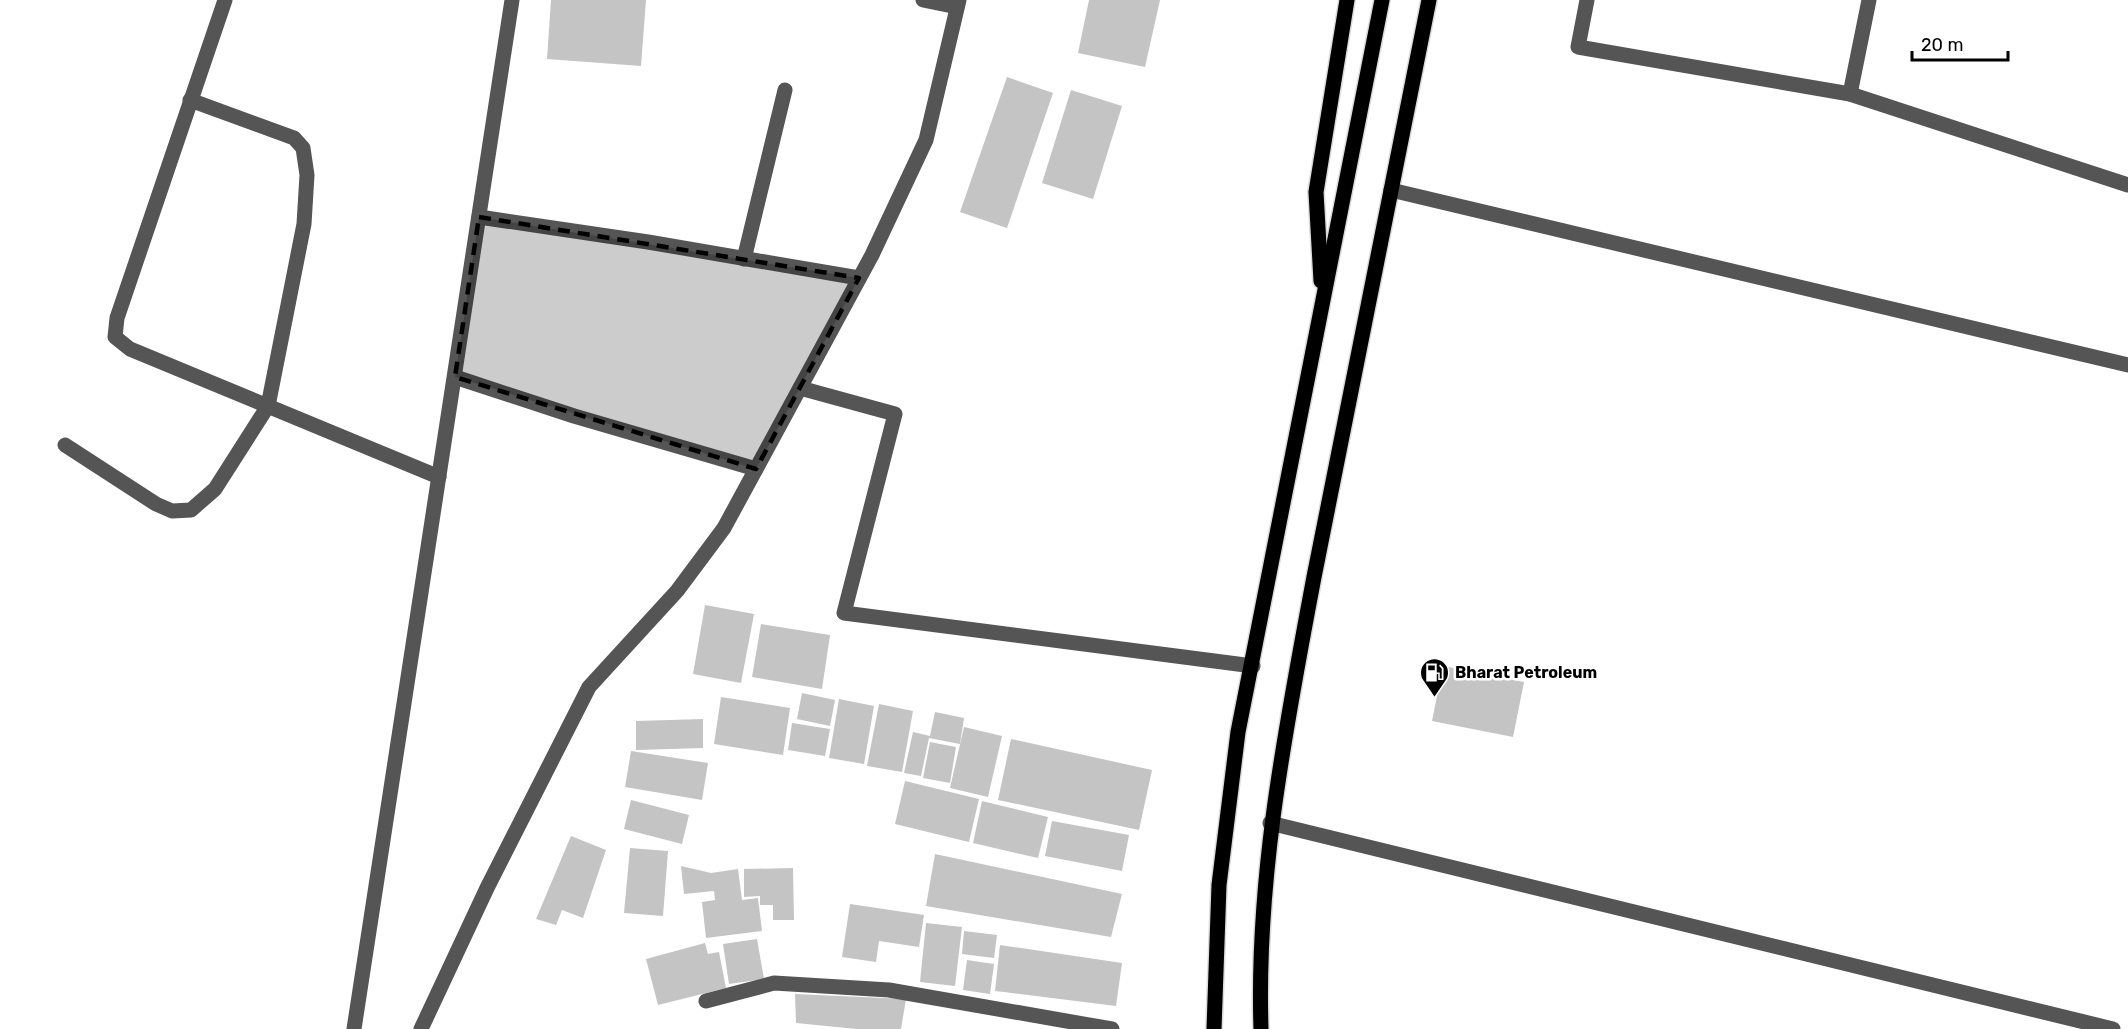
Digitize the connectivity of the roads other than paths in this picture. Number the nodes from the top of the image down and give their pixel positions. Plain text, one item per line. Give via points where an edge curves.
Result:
1 (225, 0) edge
2 (512, 0) edge
3 (923, 0) edge
4 (1347, 0) edge
5 (1382, 0) edge
6 (1429, 0) edge
7 (1587, 0) edge
8 (1869, 0) edge
9 (958, 3) edge
10 (785, 90) dead end
11 (1850, 94) junction
12 (190, 100) junction
13 (2128, 185) edge
14 (1390, 190) junction
15 (479, 217) junction
16 (744, 258) junction
17 (859, 278) junction
18 (1323, 305) junction
19 (2128, 364) edge
20 (454, 377) junction
21 (800, 388) junction
22 (267, 406) junction
23 (64, 445) dead end
24 (756, 469) junction
25 (439, 477) junction
26 (1253, 666) junction
27 (1270, 823) junction
28 (706, 1001) dead end
29 (354, 1029) edge
30 (421, 1029) edge
31 (1112, 1029) edge
32 (1214, 1029) edge
33 (1261, 1029) edge
34 (2113, 1029) edge

1 - 12 street
2 - 15 street
3 - 9 street
4 - 18 main road via 1316,192
5 - 18 main road
6 - 14 main road
7 - 11 street via 1578,47
8 - 11 street
9 - 17 street via 926,140
10 - 16 street
11 - 13 street
12 - 22 street via 273,129 294,138 303,148 307,174 304,224
12 - 22 street via 117,318 115,337 130,349
14 - 19 street
14 - 27 main road
15 - 16 street
15 - 20 street
16 - 17 street
17 - 21 street
18 - 26 main road
20 - 24 street
20 - 25 street
21 - 24 street
21 - 26 street via 896,414 844,613
22 - 23 street via 215,489 191,510 172,511 156,504
22 - 25 street
24 - 30 street via 724,528 677,591 589,687
25 - 29 street
26 - 32 main road via 1238,732 1224,842
27 - 33 main road via 1259,978
27 - 34 street
28 - 31 street via 774,983 890,990

